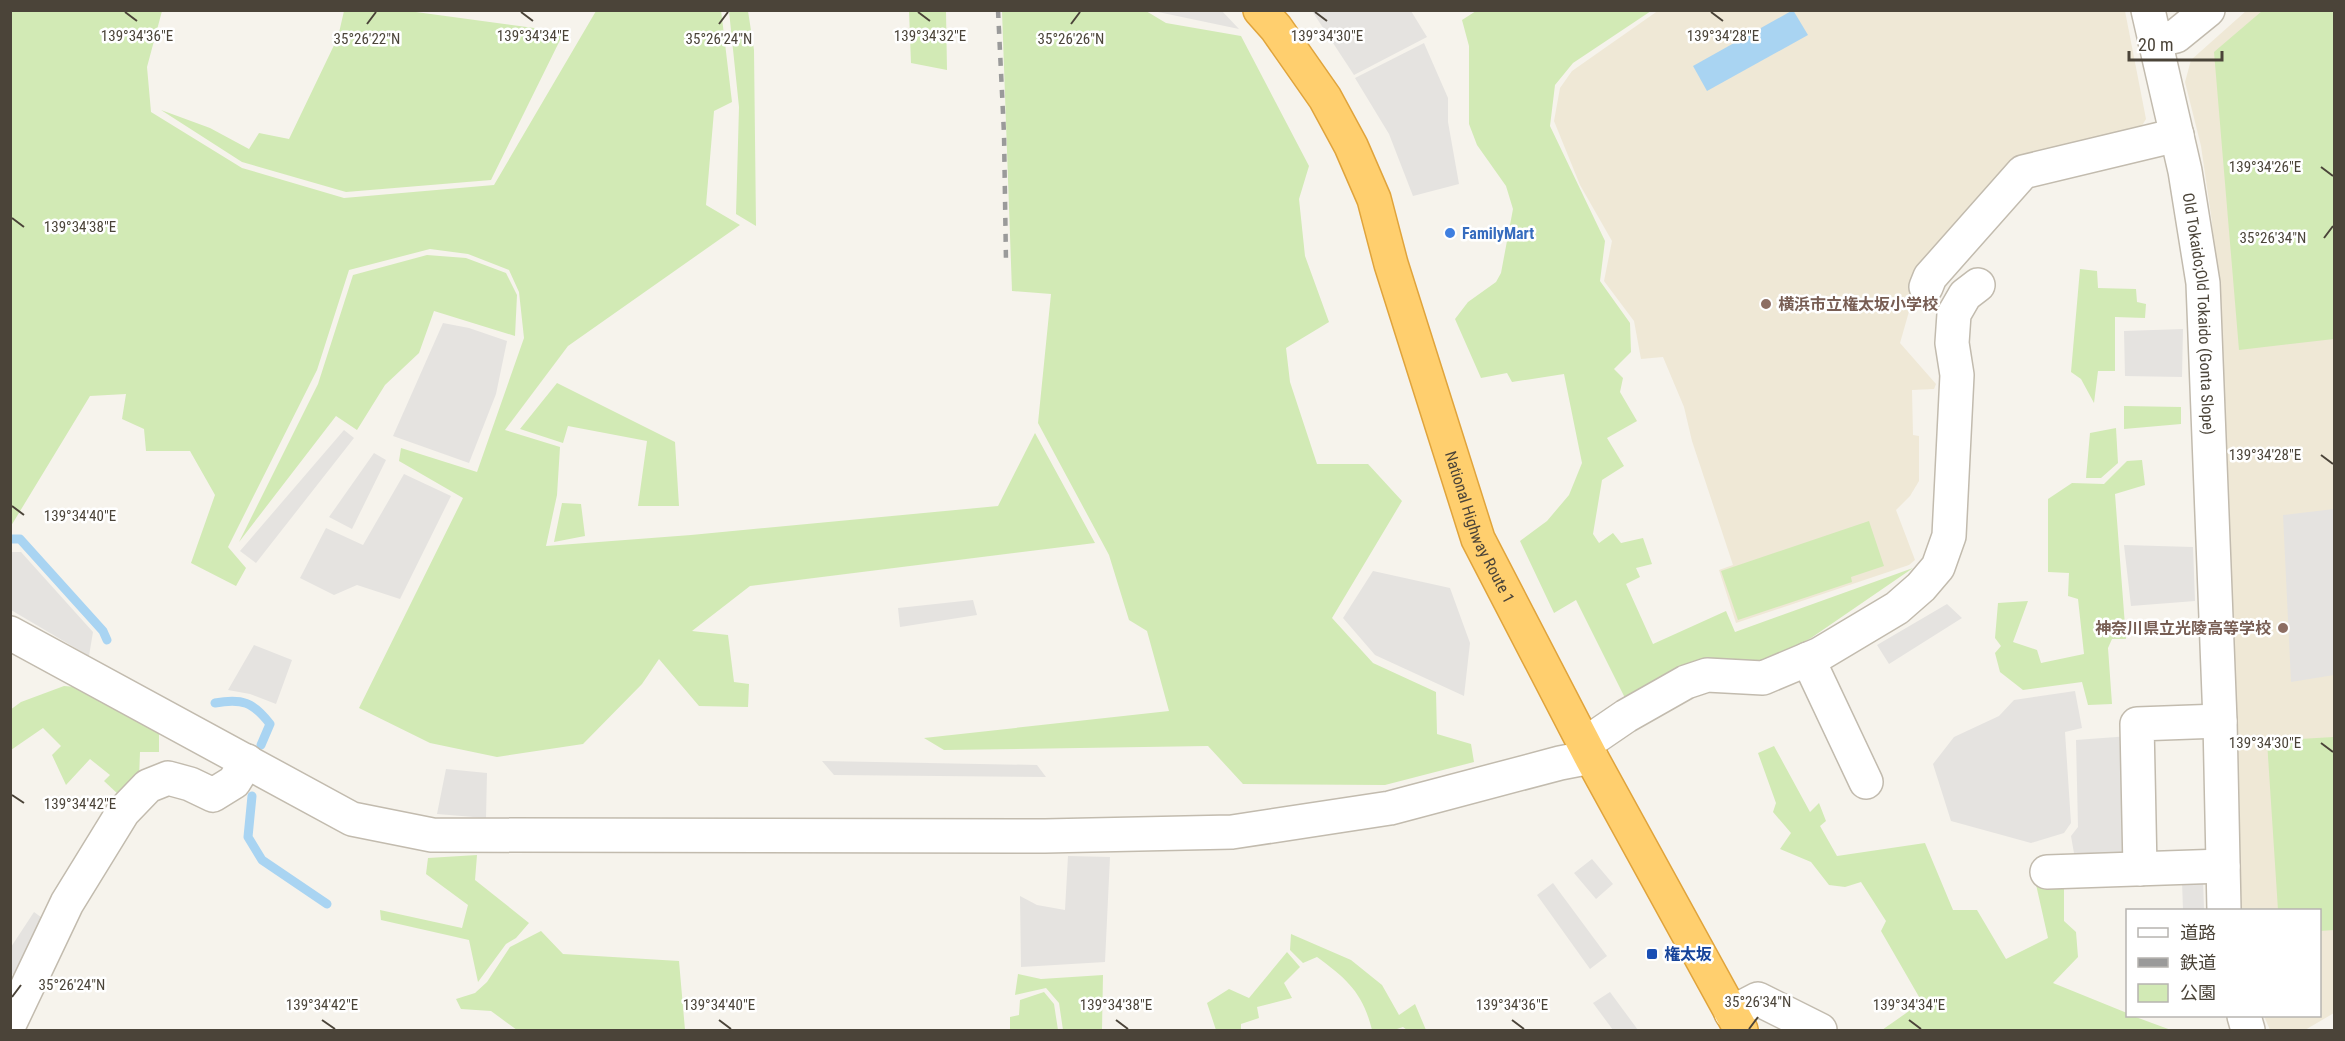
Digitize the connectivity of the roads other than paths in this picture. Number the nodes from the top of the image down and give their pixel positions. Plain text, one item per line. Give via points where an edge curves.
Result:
1 (1260, 10) edge
2 (2208, 10) edge
3 (2151, 26) edge
4 (2177, 135) junction
5 (1978, 285) dead end
6 (1926, 287) dead end
7 (10, 633) edge
8 (1808, 659) junction
9 (2220, 721) junction
10 (1588, 750) junction
11 (247, 761) junction
12 (1866, 782) dead end
13 (2223, 866) junction
14 (2140, 869) junction
15 (2047, 872) dead end
16 (2224, 909) edge
17 (1736, 1022) edge
18 (10, 1023) edge
19 (1820, 1030) edge

1 - 10 highway, National Highway Route 1 via 1325,98 1351,146 1374,199 1478,539
2 - 3 street via 2176,36
3 - 4 street, Old Tokaido;Old Tokaido (Gonta Slope)
4 - 6 street via 2023,172
4 - 9 street, Old Tokaido;Old Tokaido (Gonta Slope) via 2203,283
5 - 8 street via 1965,295 1954,314 1949,368 1950,536 1938,567 1897,608
7 - 11 street
8 - 10 street via 1763,678 1707,675 1686,682 1626,716
8 - 12 street
9 - 13 street, Old Tokaido;Old Tokaido (Gonta Slope)
9 - 14 street via 2137,724
10 - 11 street via 1560,763 1390,808 1243,830 1045,836 432,835 352,819
10 - 17 highway, National Highway Route 1
11 - 18 street via 234,782 213,795 168,778 148,786 123,812 68,903
13 - 14 street
13 - 16 street, Old Tokaido;Old Tokaido (Gonta Slope)
14 - 15 street
17 - 19 street via 1758,999

